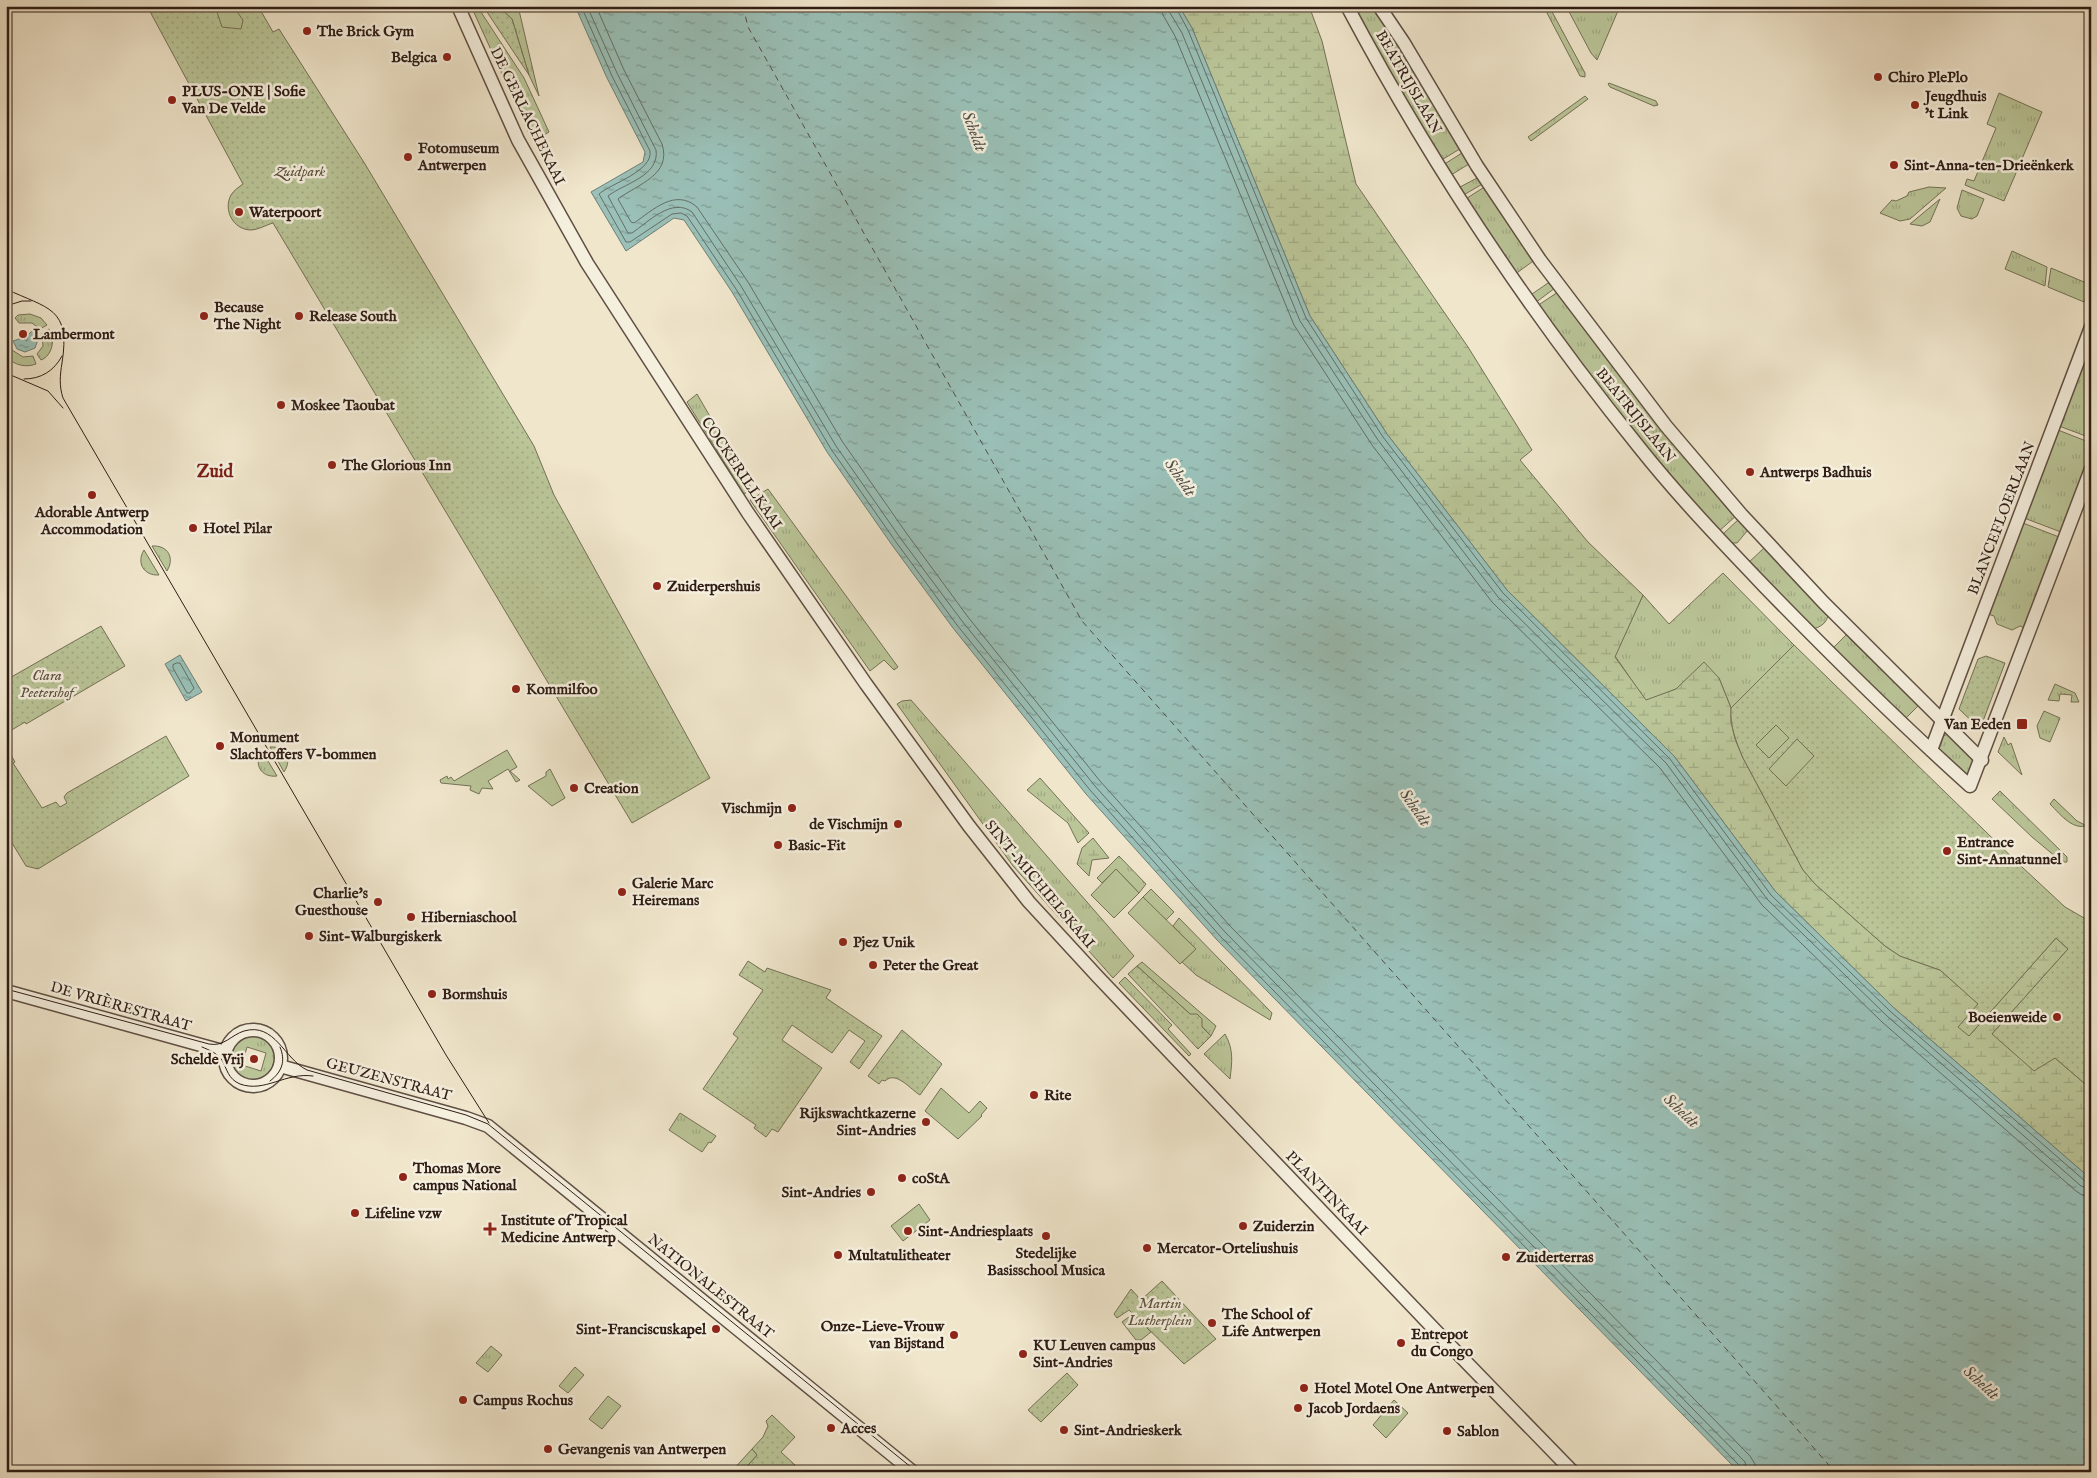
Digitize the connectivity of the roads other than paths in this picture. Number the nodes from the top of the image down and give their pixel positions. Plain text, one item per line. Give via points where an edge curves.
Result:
1 (458, 6) edge
2 (1347, 6) edge
3 (1379, 6) edge
4 (587, 263) joint
5 (2091, 327) edge
6 (2091, 468) edge
7 (875, 698) joint
8 (1942, 720) junction
9 (1931, 750) junction
10 (1982, 760) junction
11 (6, 991) edge
12 (226, 1052) junction
13 (280, 1066) junction
14 (1195, 1078) joint
15 (488, 1126) joint
16 (913, 1472) edge
17 (1574, 1472) edge

1 - 4 street, DE GERLACHEKAAI via 518,140
2 - 9 street, BEATRIJSLAAN via 1460,200 1533,306 1634,441 1750,571
3 - 8 street, BEATRIJSLAAN via 1477,166 1540,260 1666,426 1741,514 1824,603
4 - 7 street, COCKERILLKAAI via 748,513
5 - 8 street, BLANCEFLOERLAAN
6 - 10 street
7 - 14 street, SINT-MICHIELSKAAI via 1029,902
8 - 9 street, BLANCEFLOERLAAN
8 - 10 street, BEATRIJSLAAN
9 - 10 street, BEATRIJSLAAN via 1970,786
11 - 12 street, DE VRIÈRESTRAAT
12 - 13 street via 230,1072 245,1084 267,1082
12 - 13 street via 235,1037 253,1029 271,1036 279,1046
13 - 15 street, GEUZENSTRAAT
14 - 17 street, PLANTINKAAI
15 - 16 street, NATIONALESTRAAT

